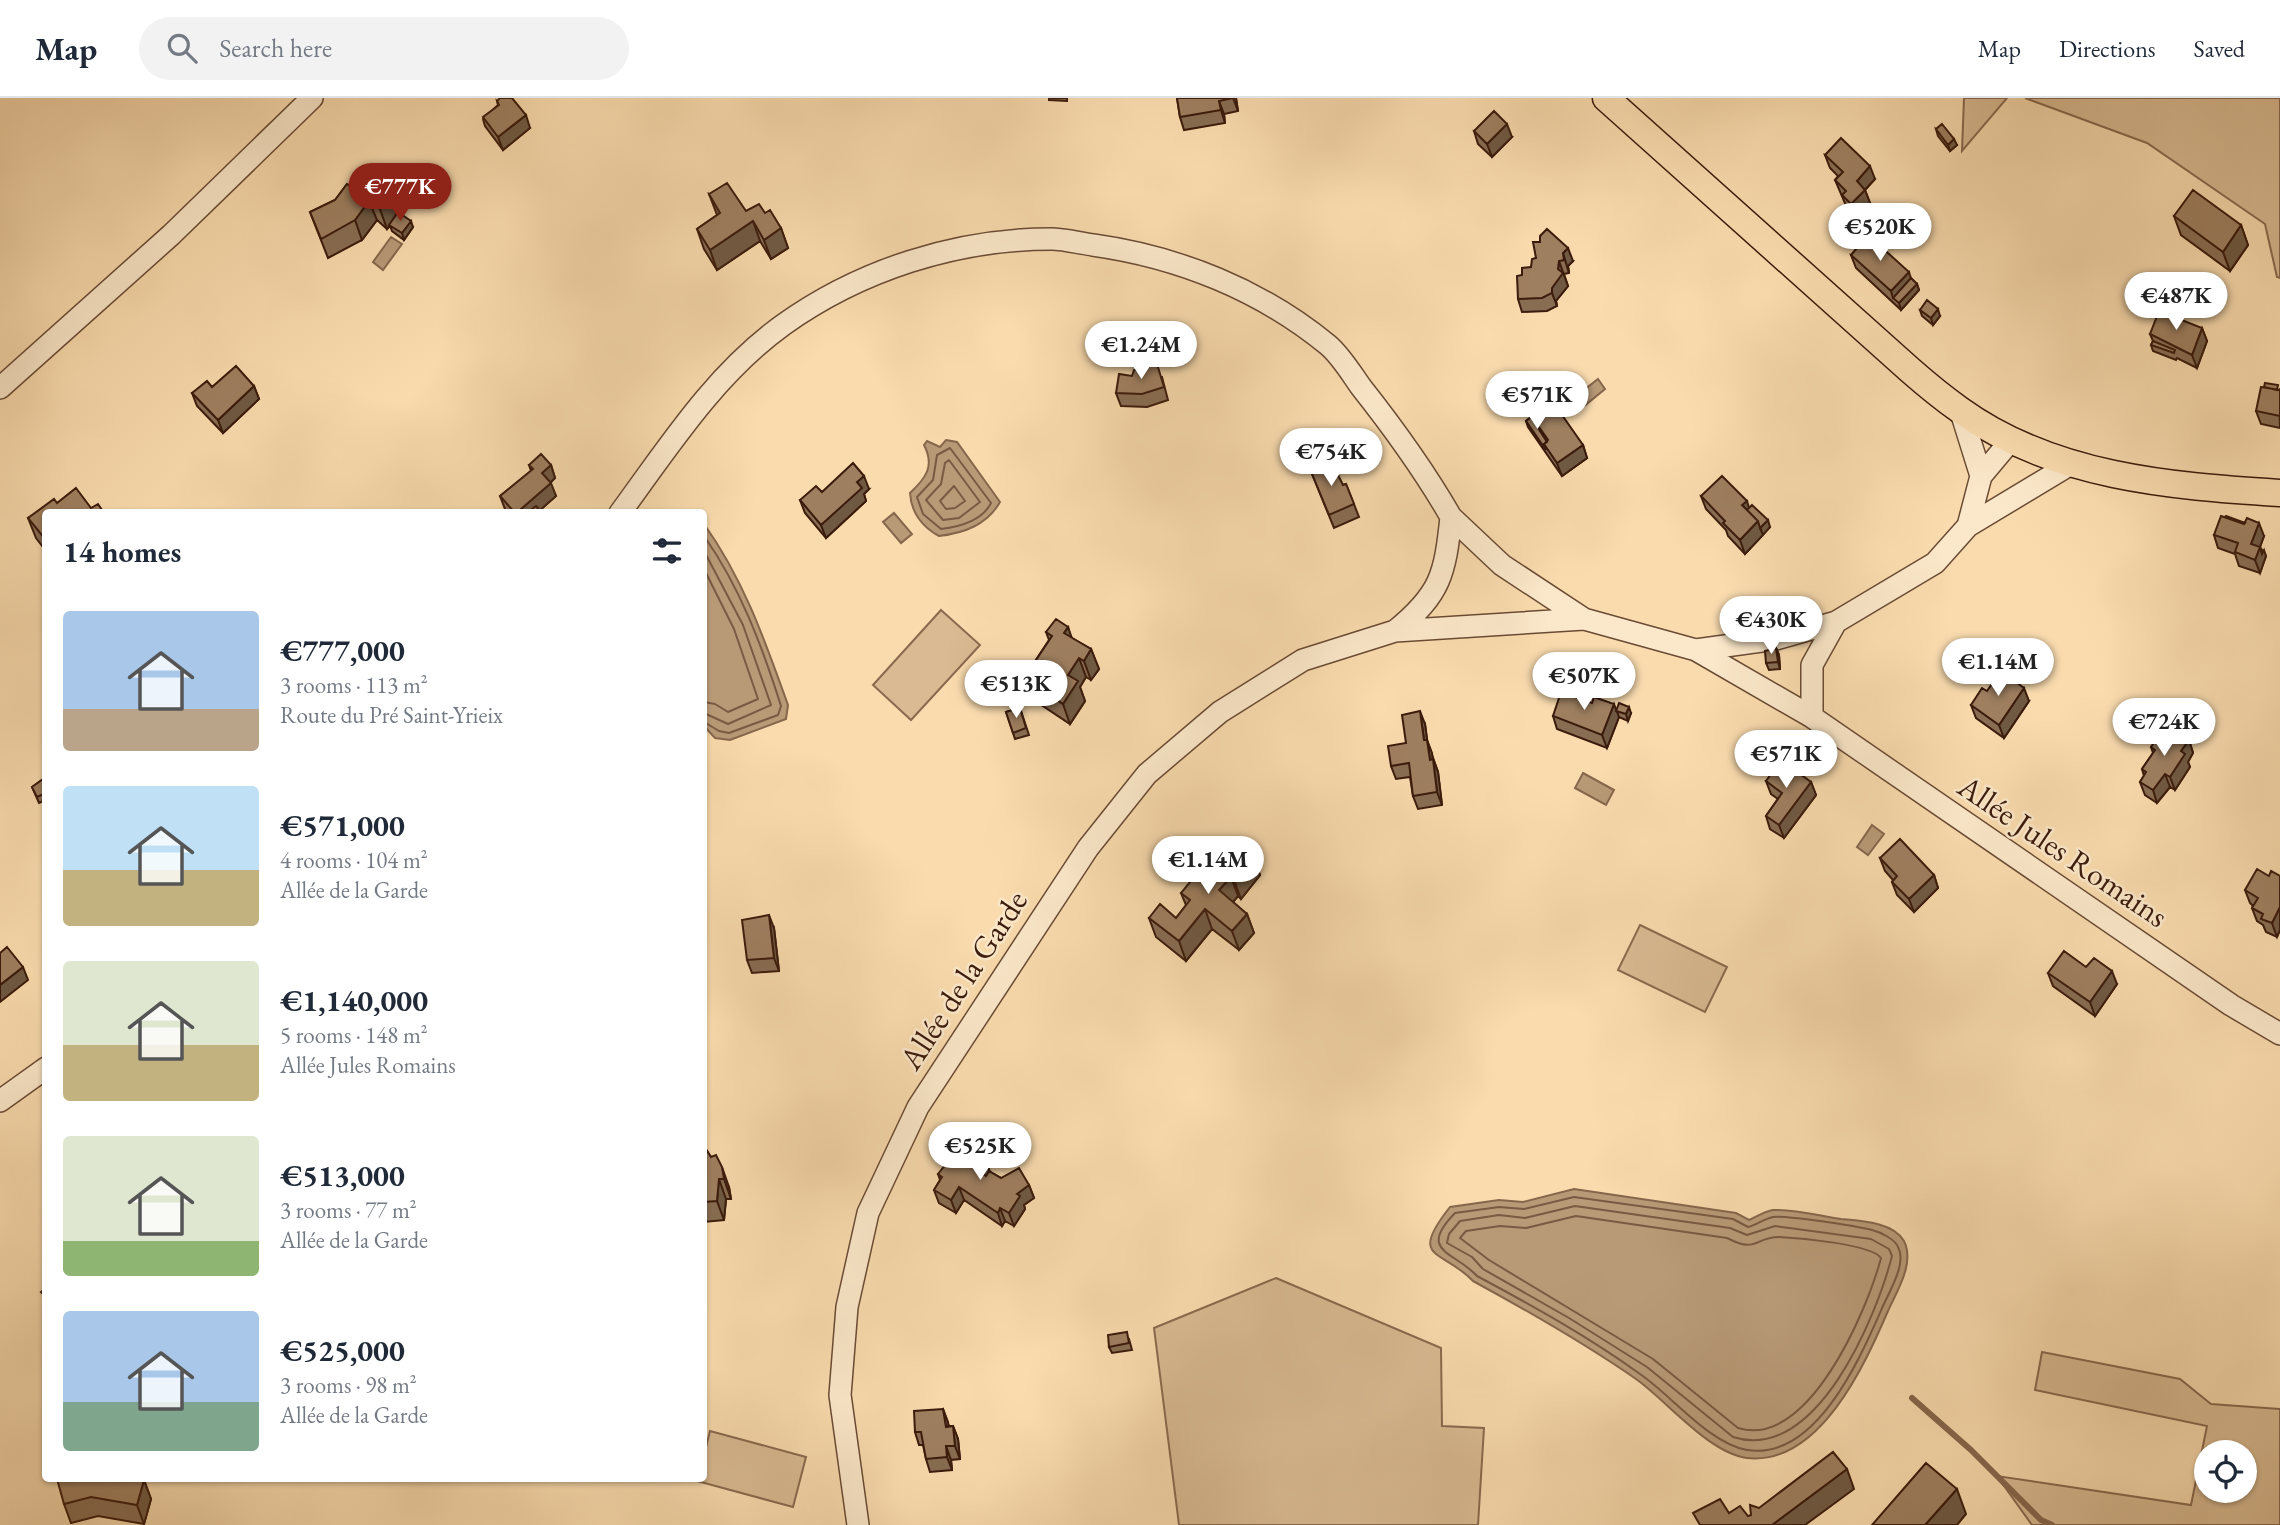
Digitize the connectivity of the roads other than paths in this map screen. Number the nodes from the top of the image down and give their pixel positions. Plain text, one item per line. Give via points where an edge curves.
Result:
1 (312, 98) edge
2 (1606, 98) edge
3 (0, 388) edge
4 (1961, 412) junction
5 (2012, 439) junction
6 (2071, 464) junction
7 (1981, 476) junction
8 (2280, 493) edge
9 (623, 509) edge
10 (1451, 517) junction
11 (1968, 526) junction
12 (1584, 620) junction
13 (1836, 622) junction
14 (1395, 631) junction
15 (1696, 650) junction
16 (1812, 718) junction
17 (2280, 1034) edge
18 (42, 1072) edge
19 (0, 1101) edge
20 (858, 1525) edge

1 - 3 street via 171,235
2 - 4 main road
4 - 5 main road
4 - 7 street
5 - 6 main road
5 - 7 street, Allée de la Garde
6 - 8 main road via 2194,488
6 - 11 street, Allée de la Garde
7 - 11 street, Allée de la Garde
9 - 10 street, Allée de la Garde via 728,372 782,326 892,265 974,247 1052,239 1144,252 1215,277 1277,309 1331,347 1416,457
10 - 12 street, Allée de la Garde via 1502,565
10 - 14 street, Allée de la Garde via 1445,568 1423,608
11 - 13 street, Allée de la Garde via 1935,563
12 - 14 street, Allée de la Garde
12 - 15 street, Allée de la Garde
13 - 15 street, Allée de la Garde via 1776,639
13 - 16 street via 1812,665
14 - 20 street, Allée de la Garde via 1303,660 1220,712 1147,774 1088,848 918,1107 868,1213 847,1307 840,1395
15 - 16 street, Allée Jules Romains
16 - 17 street, Allée Jules Romains
18 - 19 street

